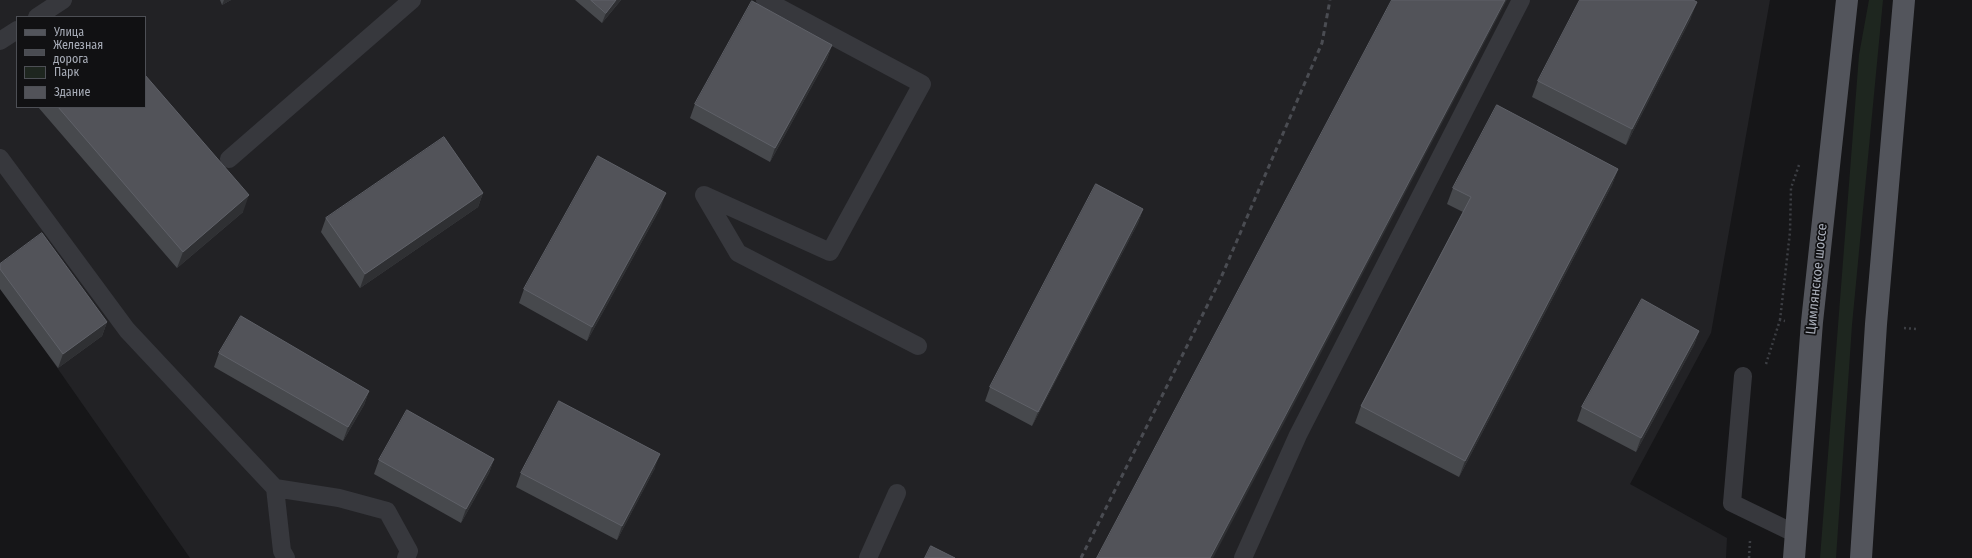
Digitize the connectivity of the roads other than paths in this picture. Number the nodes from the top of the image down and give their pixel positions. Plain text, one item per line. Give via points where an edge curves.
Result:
1 (412, 0) edge
2 (765, 0) edge
3 (1521, 0) edge
4 (1847, 0) edge
5 (1904, 0) edge
6 (60, 1) edge
7 (38, 16) edge
8 (16, 31) edge
9 (0, 41) edge
10 (0, 158) edge
11 (229, 159) dead end
12 (918, 346) dead end
13 (1742, 376) dead end
14 (275, 488) junction
15 (897, 493) dead end
16 (1796, 534) junction
17 (286, 558) edge
18 (406, 558) edge
19 (868, 558) edge
20 (1243, 558) edge
21 (1794, 558) edge
22 (1861, 558) edge

1 - 11 lane
2 - 12 lane via 922,84 830,252 704,195 738,253
3 - 20 lane via 1298,434
4 - 16 main road, Цимлянское шоссе via 1812,322
5 - 22 main road via 1876,324
6 - 7 lane
8 - 9 lane
10 - 14 lane via 127,330
13 - 16 lane via 1732,503
14 - 17 lane via 282,551
14 - 18 lane via 339,498 387,511 409,551
15 - 19 lane
16 - 21 main road, Цимлянское шоссе

